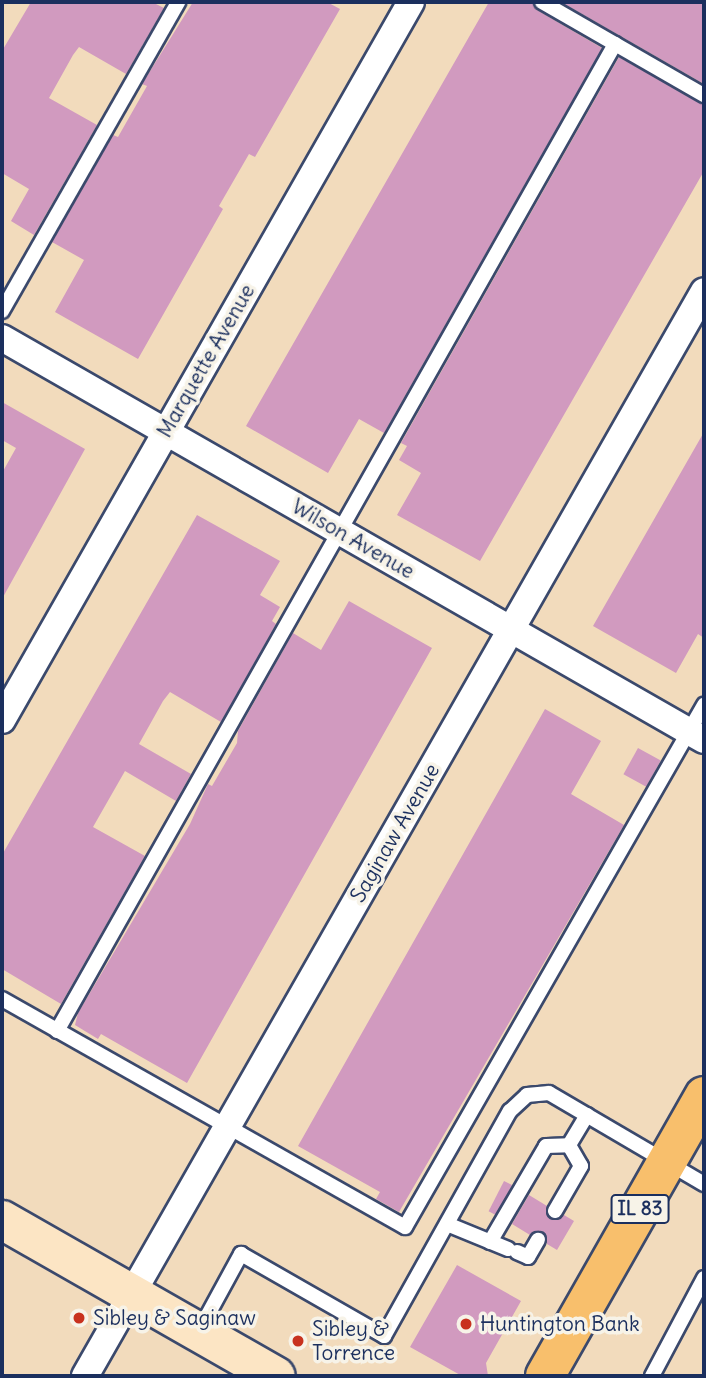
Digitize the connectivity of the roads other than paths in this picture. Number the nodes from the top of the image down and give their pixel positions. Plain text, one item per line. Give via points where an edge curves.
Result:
1 (178, 2) edge
2 (411, 2) edge
3 (541, 2) edge
4 (615, 44) junction
5 (704, 95) edge
6 (704, 290) edge
7 (2, 311) edge
8 (2, 338) edge
9 (166, 432) junction
10 (338, 531) junction
11 (511, 629) junction
12 (704, 705) edge
13 (2, 720) edge
14 (697, 736) edge
15 (2, 999) edge
16 (57, 1031) junction
17 (704, 1096) edge
18 (587, 1115) junction
19 (227, 1128) junction
20 (569, 1144) junction
21 (668, 1160) junction
22 (704, 1184) edge
23 (555, 1211) dead end
24 (2, 1220) edge
25 (447, 1224) junction
26 (538, 1240) dead end
27 (490, 1241) junction
28 (704, 1278) edge
29 (132, 1294) junction
30 (576, 1322) junction
31 (198, 1332) junction
32 (261, 1373) edge
33 (85, 1376) edge
34 (524, 1376) edge
35 (545, 1376) edge
36 (563, 1376) edge
37 (652, 1376) edge

1 - 7 lane
2 - 9 street, Marquette Avenue
3 - 4 lane
4 - 5 lane
4 - 10 lane
6 - 11 street, Saginaw Avenue
8 - 9 street, Wilson Avenue
9 - 10 street, Wilson Avenue
9 - 13 street, Marquette Avenue
10 - 11 street, Wilson Avenue
10 - 16 lane
11 - 14 street, Wilson Avenue
11 - 19 street, Saginaw Avenue
12 - 14 lane
14 - 19 lane via 405,1227
15 - 16 lane
16 - 19 lane
17 - 21 main road, IL 83
18 - 20 lane
18 - 21 lane
18 - 25 lane via 549,1093 527,1096 510,1111
19 - 29 street, Saginaw Avenue
20 - 23 lane via 581,1166
20 - 27 lane via 546,1146
21 - 22 lane
21 - 30 main road, IL 83
24 - 29 main road
25 - 27 lane
25 - 31 lane via 384,1336 241,1254
26 - 27 lane via 528,1257
28 - 37 lane
29 - 31 main road
29 - 33 street, Saginaw Avenue
30 - 34 main road
30 - 35 main road, IL 83
30 - 36 main road
31 - 32 main road

